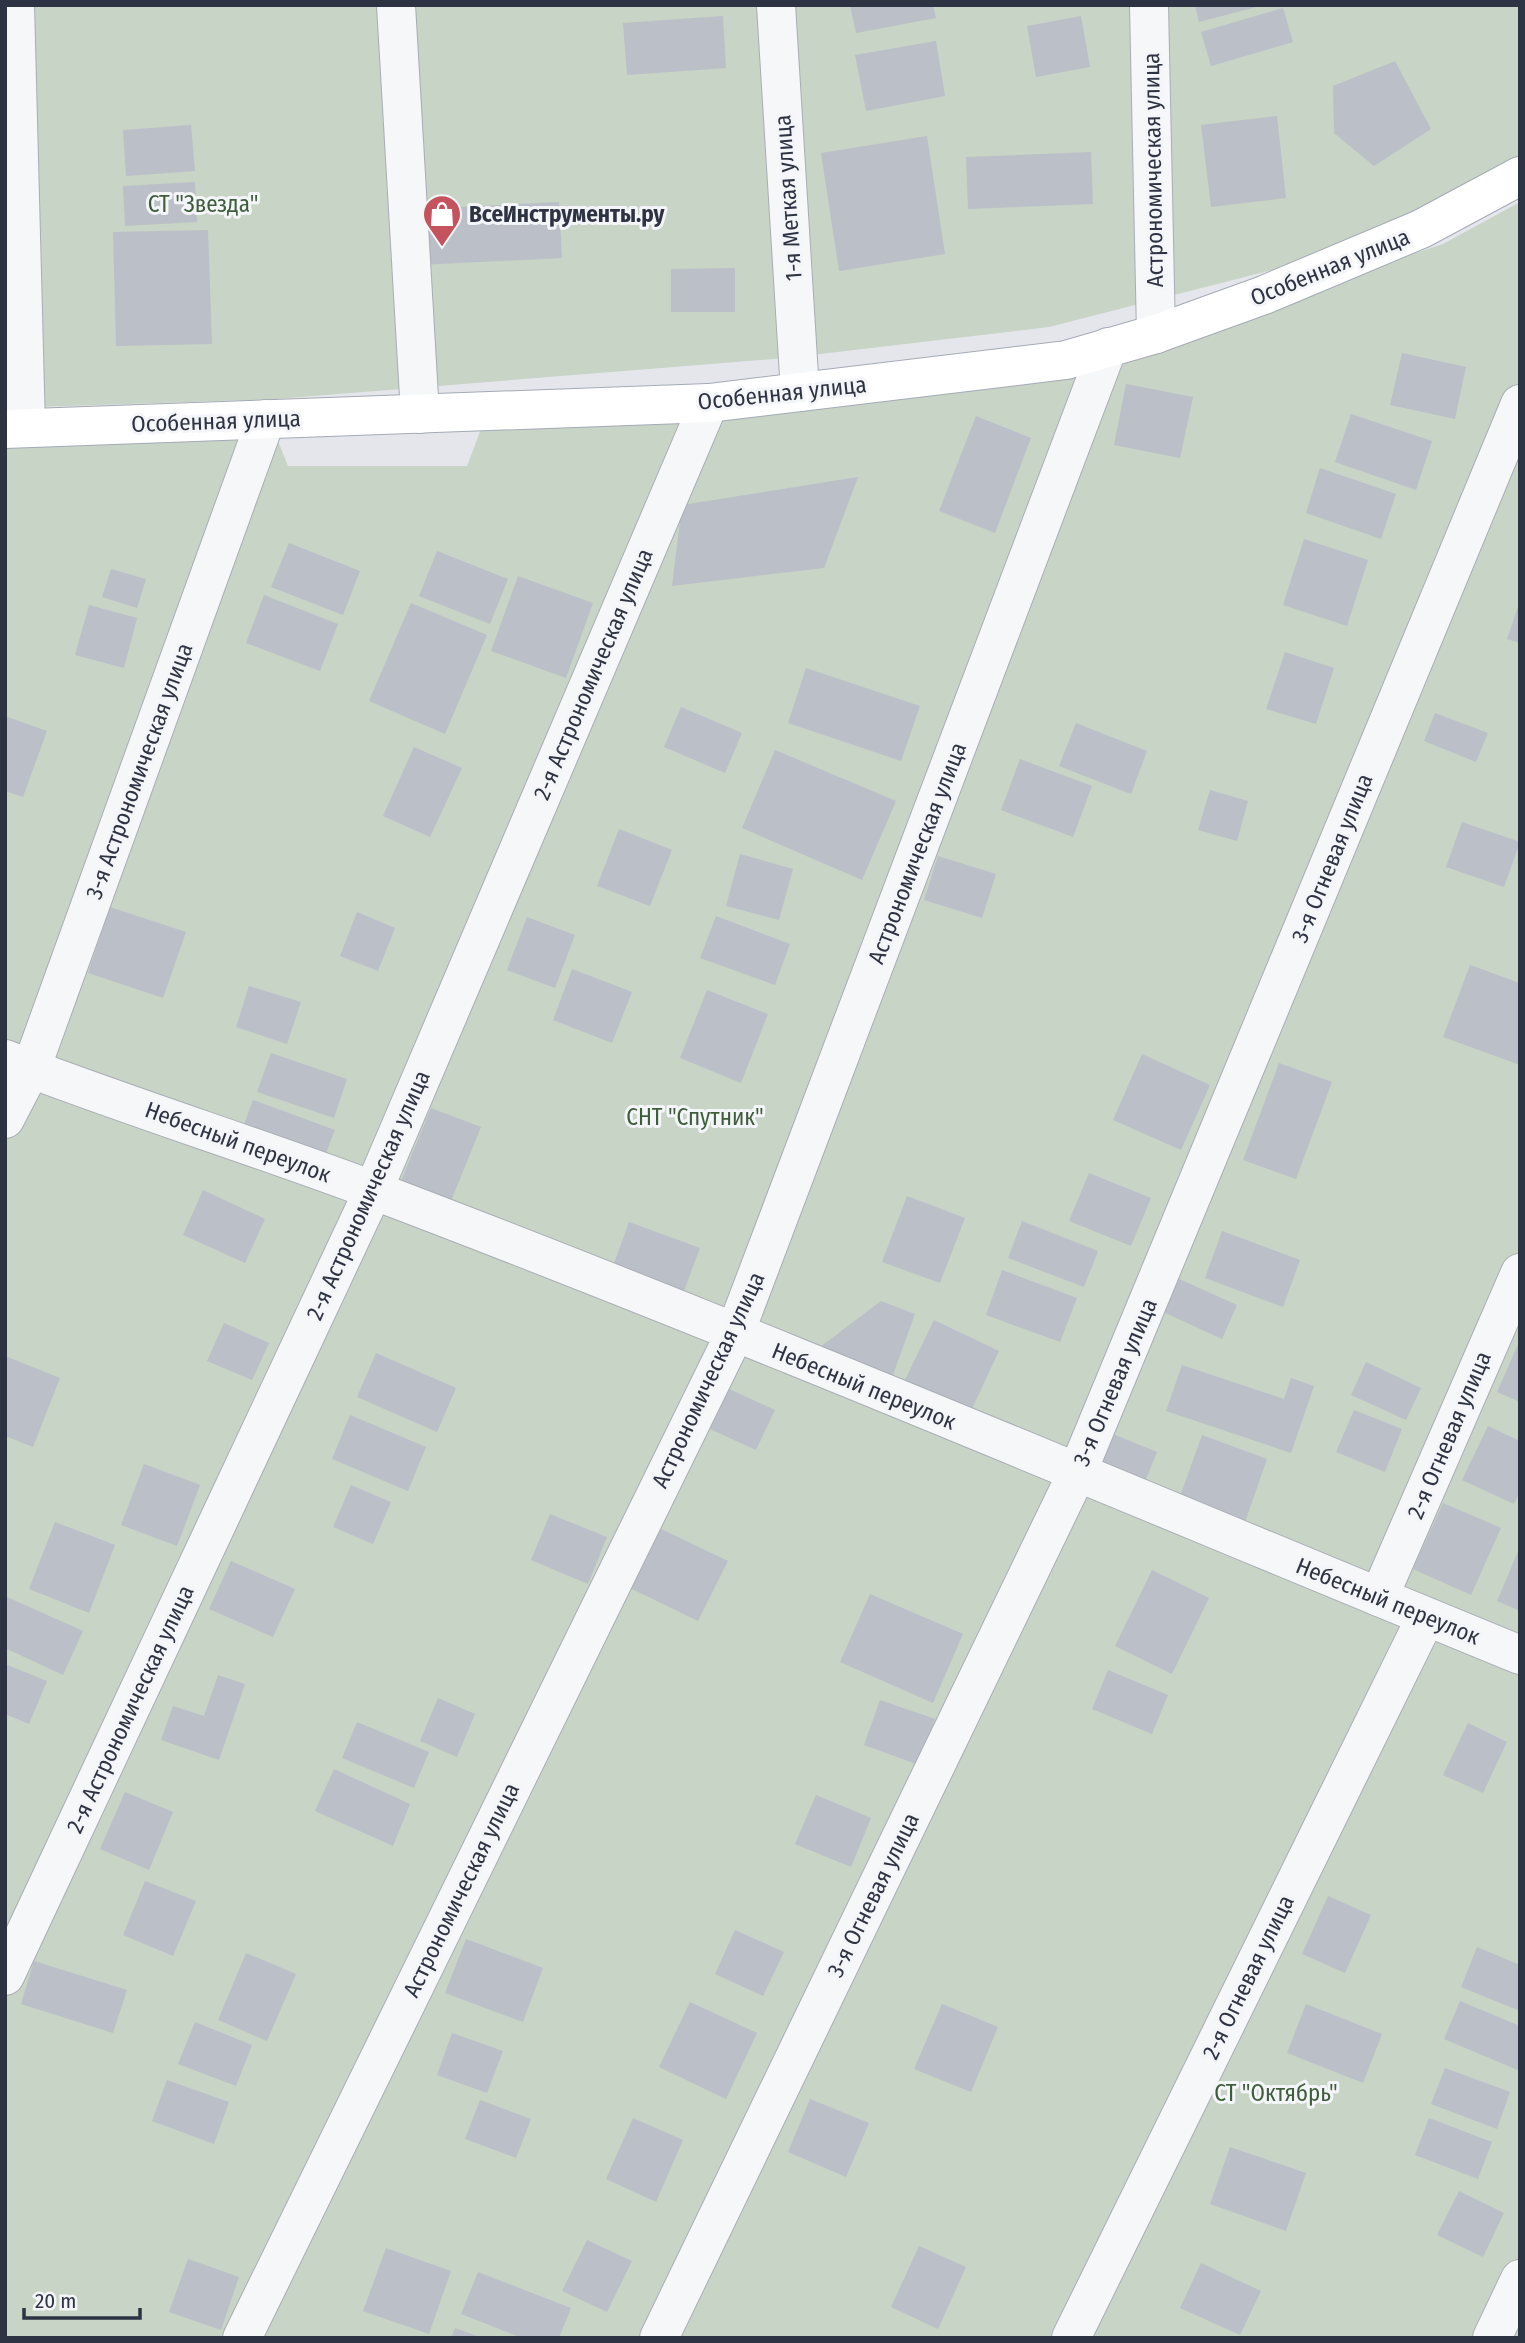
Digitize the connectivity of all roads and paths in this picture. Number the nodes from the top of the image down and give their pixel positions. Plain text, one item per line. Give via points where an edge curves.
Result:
1 (15, 5) edge
2 (396, 5) edge
3 (776, 5) edge
4 (1149, 5) edge
5 (1520, 176) edge
6 (1156, 334) junction
7 (1108, 348) junction
8 (800, 392) junction
9 (709, 403) junction
10 (1520, 404) edge
11 (420, 414) junction
12 (266, 419) junction
13 (16, 429) edge
14 (18, 1064) edge
15 (5, 1119) edge
16 (373, 1191) junction
17 (1520, 1273) edge
18 (735, 1333) junction
19 (1077, 1474) junction
20 (1379, 1597) junction
21 (1426, 1617) junction
22 (1520, 1655) edge
23 (5, 1976) edge
24 (1520, 2279) edge
25 (242, 2338) edge
26 (659, 2338) edge
27 (1071, 2338) edge
28 (1492, 2338) edge

1 - 13 lane
2 - 11 lane
3 - 8 lane, 1-я Меткая улица
4 - 6 lane, Астрономическая улица
5 - 6 main road, Особенная улица via 1421,229 1264,295
6 - 7 main road, Особенная улица
7 - 8 main road, Особенная улица via 1066,360
7 - 18 lane, Астрономическая улица
8 - 9 main road, Особенная улица
9 - 11 main road, Особенная улица
9 - 16 lane, 2-я Астрономическая улица
10 - 19 lane, 3-я Огневая улица
11 - 12 main road, Особенная улица
12 - 13 main road, Особенная улица
12 - 14 lane, 3-я Астрономическая улица
14 - 15 lane, 3-я Астрономическая улица
14 - 16 lane, Небесный переулок
16 - 18 lane, Небесный переулок
16 - 23 lane, 2-я Астрономическая улица
17 - 20 lane, 2-я Огневая улица
18 - 19 lane, Небесный переулок
18 - 25 lane, Астрономическая улица
19 - 20 lane, Небесный переулок
19 - 26 lane, 3-я Огневая улица
20 - 21 lane, Небесный переулок
21 - 22 lane, Небесный переулок
21 - 27 lane, 2-я Огневая улица
24 - 28 lane

